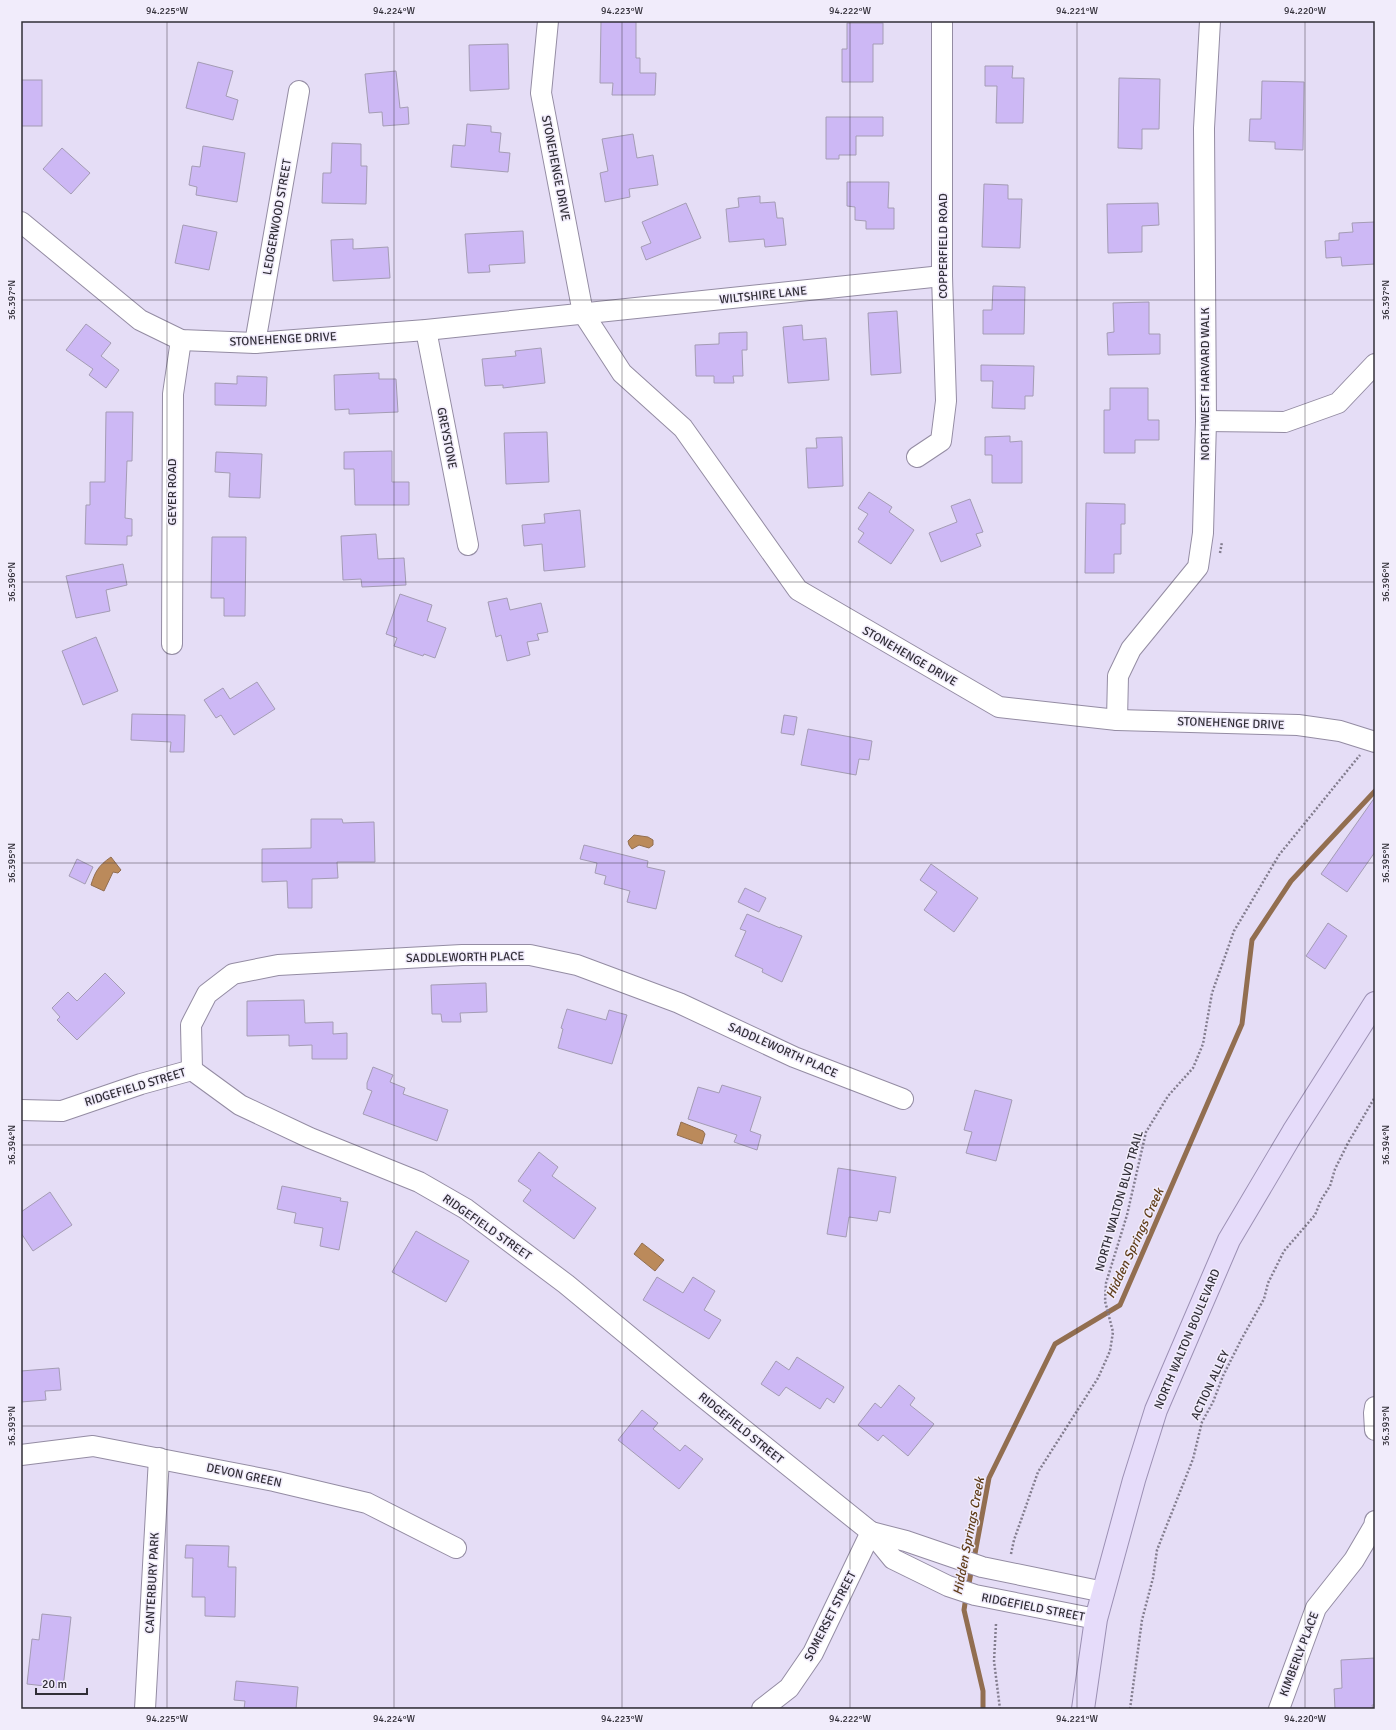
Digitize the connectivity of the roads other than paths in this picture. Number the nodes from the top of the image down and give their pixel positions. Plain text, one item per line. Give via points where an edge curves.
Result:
1 (548, 21) edge
2 (942, 21) edge
3 (1210, 21) edge
4 (299, 91) dead end
5 (21, 222) edge
6 (942, 276) junction
7 (583, 313) junction
8 (426, 330) junction
9 (181, 340) junction
10 (255, 343) junction
11 (1375, 364) edge
12 (1206, 421) junction
13 (917, 457) dead end
14 (468, 545) dead end
15 (172, 644) dead end
16 (1117, 720) junction
17 (1369, 748) edge
18 (1375, 1003) edge
19 (192, 1070) junction
20 (903, 1098) dead end
21 (21, 1110) edge
22 (1375, 1407) edge
23 (1375, 1430) edge
24 (21, 1455) edge
25 (159, 1458) junction
26 (1375, 1521) edge
27 (871, 1532) junction
28 (456, 1548) dead end
29 (1104, 1592) junction
30 (1096, 1619) junction
31 (145, 1709) edge
32 (762, 1709) edge
33 (1083, 1709) edge
34 (1279, 1709) edge

1 - 7 street, STONEHENGE DRIVE via 541,92
2 - 6 street, COPPERFIELD ROAD
3 - 12 street, NORTHWEST HARVARD WALK via 1204,128
4 - 10 street, LEDGERWOOD STREET
5 - 9 street, STONEHENGE DRIVE via 140,320
6 - 7 street, WILTSHIRE LANE
6 - 13 street, COPPERFIELD ROAD via 946,401 942,433 941,440
7 - 8 street, STONEHENGE DRIVE
7 - 16 street, STONEHENGE DRIVE via 622,373 683,428 798,590 999,708
8 - 10 street, STONEHENGE DRIVE
8 - 14 street, GREYSTONE
9 - 10 street, STONEHENGE DRIVE
9 - 15 street, GEYER ROAD via 172,394
11 - 12 street via 1338,402 1285,422
12 - 16 street, NORTHWEST HARVARD WALK via 1203,534 1198,567 1132,649 1118,676
16 - 17 street, STONEHENGE DRIVE via 1298,726 1340,730
18 - 29 main road, NORTH WALTON BOULEVARD via 1293,1132 1229,1240 1156,1410
19 - 20 street, SADDLEWORTH PLACE via 191,1025 207,994 233,974 278,965 462,955 530,955 578,964 672,1001 794,1057
19 - 21 street, RIDGEFIELD STREET via 62,1111
19 - 27 street, RIDGEFIELD STREET via 240,1105 310,1138 420,1182 466,1209 566,1284
22 - 23 street
24 - 25 street, DEVON GREEN via 93,1446
25 - 28 street, DEVON GREEN via 367,1503
25 - 31 street, CANTERBURY PARK
26 - 34 street, KIMBERLY PLACE via 1354,1560 1316,1608
27 - 29 street, RIDGEFIELD STREET via 982,1567
27 - 30 street, RIDGEFIELD STREET via 893,1559 948,1586 975,1595
27 - 32 street, SOMERSET STREET via 813,1653 789,1688
29 - 30 main road, NORTH WALTON BOULEVARD
30 - 33 main road, NORTH WALTON BOULEVARD

